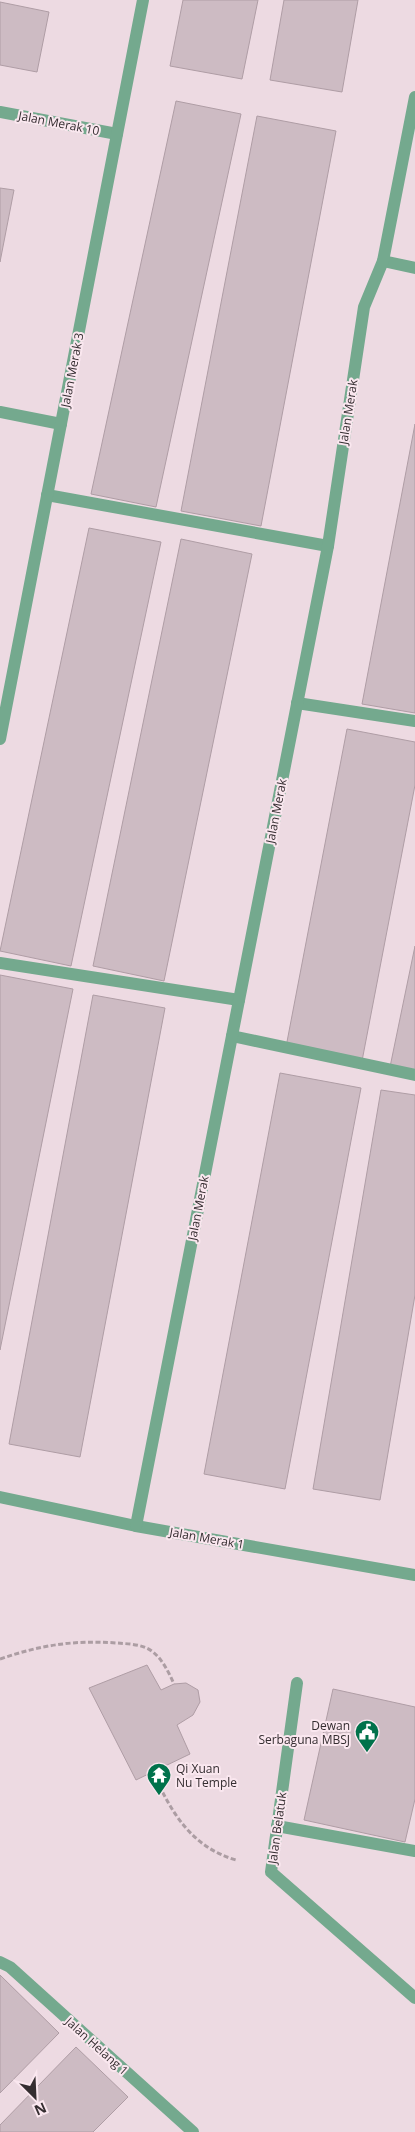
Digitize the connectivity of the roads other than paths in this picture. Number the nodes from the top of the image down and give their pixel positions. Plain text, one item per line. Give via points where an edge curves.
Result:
1 (143, 0) edge
2 (415, 97) edge
3 (0, 112) edge
4 (117, 134) junction
5 (383, 261) junction
6 (415, 268) edge
7 (0, 412) edge
8 (61, 424) junction
9 (47, 495) junction
10 (328, 546) junction
11 (297, 703) junction
12 (3, 704) edge
13 (415, 721) edge
14 (0, 740) edge
15 (0, 963) edge
16 (239, 1000) junction
17 (232, 1036) junction
18 (415, 1075) edge
19 (0, 1497) edge
20 (136, 1526) junction
21 (415, 1575) edge
22 (297, 1683) dead end
23 (277, 1826) junction
24 (415, 1851) edge
25 (0, 1962) edge
26 (415, 1998) edge
27 (191, 2131) edge

1 - 4 street, Jalan Merak 3
2 - 5 street, Jalan Merak
3 - 4 street, Jalan Merak 10
4 - 8 street, Jalan Merak 3
5 - 6 street
5 - 10 street, Jalan Merak via 364,307
7 - 8 street
8 - 9 street, Jalan Merak 3
9 - 10 street
9 - 12 street, Jalan Merak 3
10 - 11 street, Jalan Merak
11 - 13 street
11 - 16 street, Jalan Merak
12 - 14 street, Jalan Merak 3
15 - 16 street
16 - 17 street, Jalan Merak
17 - 18 street
17 - 20 street, Jalan Merak
19 - 20 street, Jalan Merak 1
20 - 21 street, Jalan Merak 1
22 - 23 street, Jalan Belatuk
23 - 24 street
23 - 26 street, Jalan Belatuk via 271,1872
25 - 27 street, Jalan Helang 1 via 10,1967

